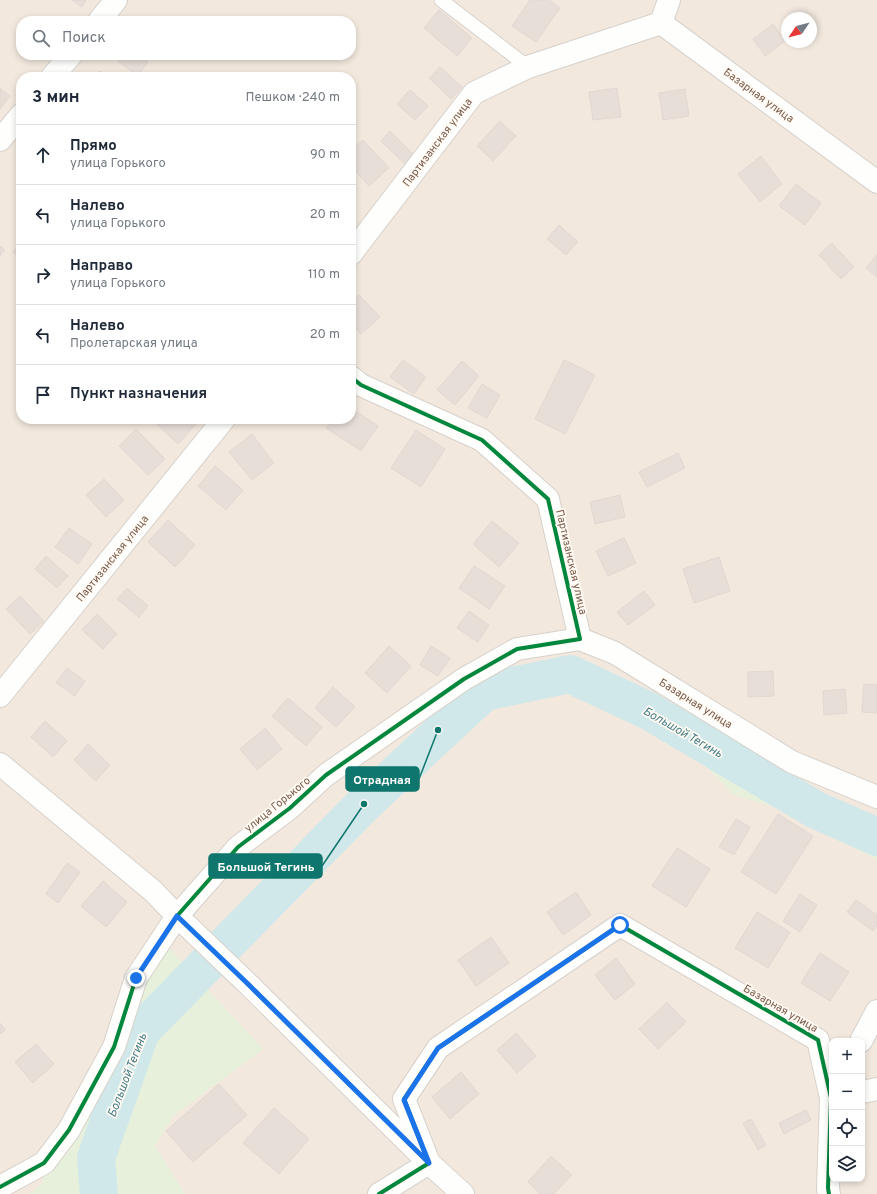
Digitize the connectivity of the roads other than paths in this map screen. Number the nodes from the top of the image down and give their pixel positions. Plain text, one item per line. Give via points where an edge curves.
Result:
1 (116, 0) edge
2 (441, 0) edge
3 (669, 0) edge
4 (103, 16) edge
5 (661, 23) junction
6 (67, 60) edge
7 (528, 67) junction
8 (56, 72) edge
9 (16, 121) edge
10 (0, 140) edge
11 (877, 182) edge
12 (356, 247) edge
13 (356, 381) edge
14 (220, 424) edge
15 (580, 639) junction
16 (0, 696) edge
17 (0, 764) edge
18 (877, 797) edge
19 (181, 920) junction
20 (877, 1011) edge
21 (863, 1038) edge
22 (829, 1085) edge
23 (877, 1089) edge
24 (865, 1091) edge
25 (831, 1110) edge
26 (429, 1163) junction
27 (0, 1187) edge
28 (379, 1194) edge
29 (463, 1194) edge
30 (829, 1194) edge

1 - 4 street
2 - 7 lane
3 - 5 street
5 - 7 street, Партизанская улица
5 - 11 street, Базарная улица
6 - 8 street
7 - 12 street, Партизанская улица via 474,93
9 - 10 street
13 - 15 street, Партизанская улица via 482,440 548,499
14 - 16 street, Партизанская улица
15 - 18 street, Базарная улица via 615,653 792,762
15 - 19 street, улица Горького via 517,649 464,679 326,775 290,808 238,847
17 - 19 street via 153,891
19 - 26 street
19 - 27 street, улица Горького via 136,978 114,1047 69,1130 44,1162
20 - 21 street
22 - 26 street, Базарная улица via 818,1040 620,925 438,1048 404,1100
23 - 24 street
25 - 30 street, Базарная улица
26 - 28 street
26 - 29 street

